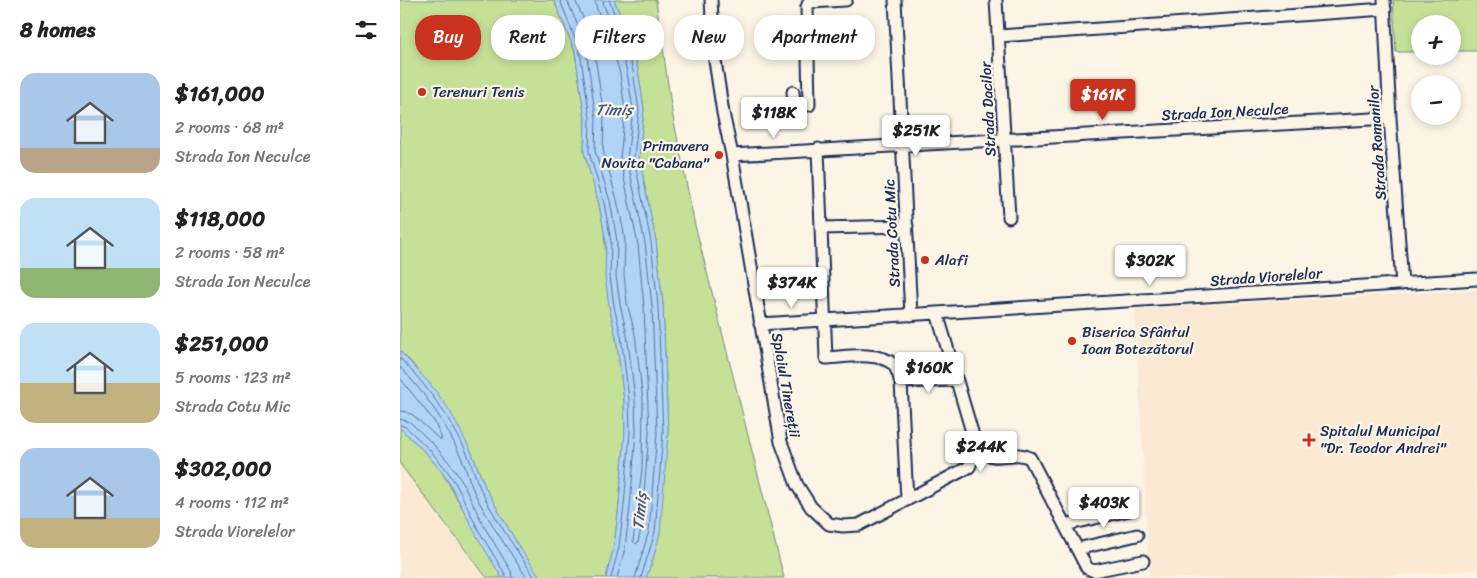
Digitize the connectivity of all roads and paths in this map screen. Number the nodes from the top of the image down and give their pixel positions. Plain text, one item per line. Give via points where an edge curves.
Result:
1 (711, 0) edge
2 (846, 0) edge
3 (895, 0) edge
4 (996, 0) edge
5 (810, 1) edge
6 (1385, 5) edge
7 (999, 36) junction
8 (793, 92) dead end
9 (1390, 118) junction
10 (1005, 140) junction
11 (903, 144) junction
12 (818, 150) junction
13 (732, 155) junction
14 (1009, 217) dead end
15 (907, 226) junction
16 (821, 228) junction
17 (1477, 279) edge
18 (1402, 284) junction
19 (937, 313) junction
20 (911, 315) junction
21 (825, 320) junction
22 (760, 324) junction
23 (956, 380) junction
24 (901, 382) junction
25 (977, 449) junction
26 (907, 500) junction
27 (1129, 510) dead end
28 (1065, 526) junction
29 (1138, 535) dead end
30 (1077, 549) junction
31 (1143, 561) dead end

1 - 13 street, Splaiul Tinereții via 714,54
2 - 5 street
3 - 11 street, Strada Cotu Mic
4 - 7 street, Strada Dacilor
5 - 8 street via 807,7 809,105 794,105
6 - 7 street
6 - 9 street, Strada Romanilor
7 - 10 street, Strada Dacilor
9 - 10 street, Strada Ion Neculce
9 - 18 street, Strada Romanilor
10 - 11 street, Strada Ion Neculce
10 - 14 street, Strada Dacilor
11 - 12 street, Strada Ion Neculce
11 - 15 street, Strada Cotu Mic
12 - 13 street, Strada Ion Neculce
12 - 16 street
13 - 22 street, Splaiul Tinereții
15 - 16 street
15 - 20 street, Strada Cotu Mic
16 - 21 street
17 - 18 street, Strada Viorelelor
18 - 19 street, Strada Viorelelor
19 - 20 street, Strada Viorelelor
19 - 23 street
20 - 21 street, Strada Viorelelor
21 - 22 street, Strada Viorelelor
21 - 24 street via 826,358 876,356 893,364
22 - 26 street, Splaiul Tinereții via 780,442 796,485 811,507 829,524 859,525
23 - 24 street
23 - 25 street
24 - 26 street
25 - 26 street via 969,467
25 - 28 street via 992,458 1022,454 1030,458
27 - 28 street
28 - 30 street
29 - 30 street
30 - 31 street via 1087,568 1094,571

